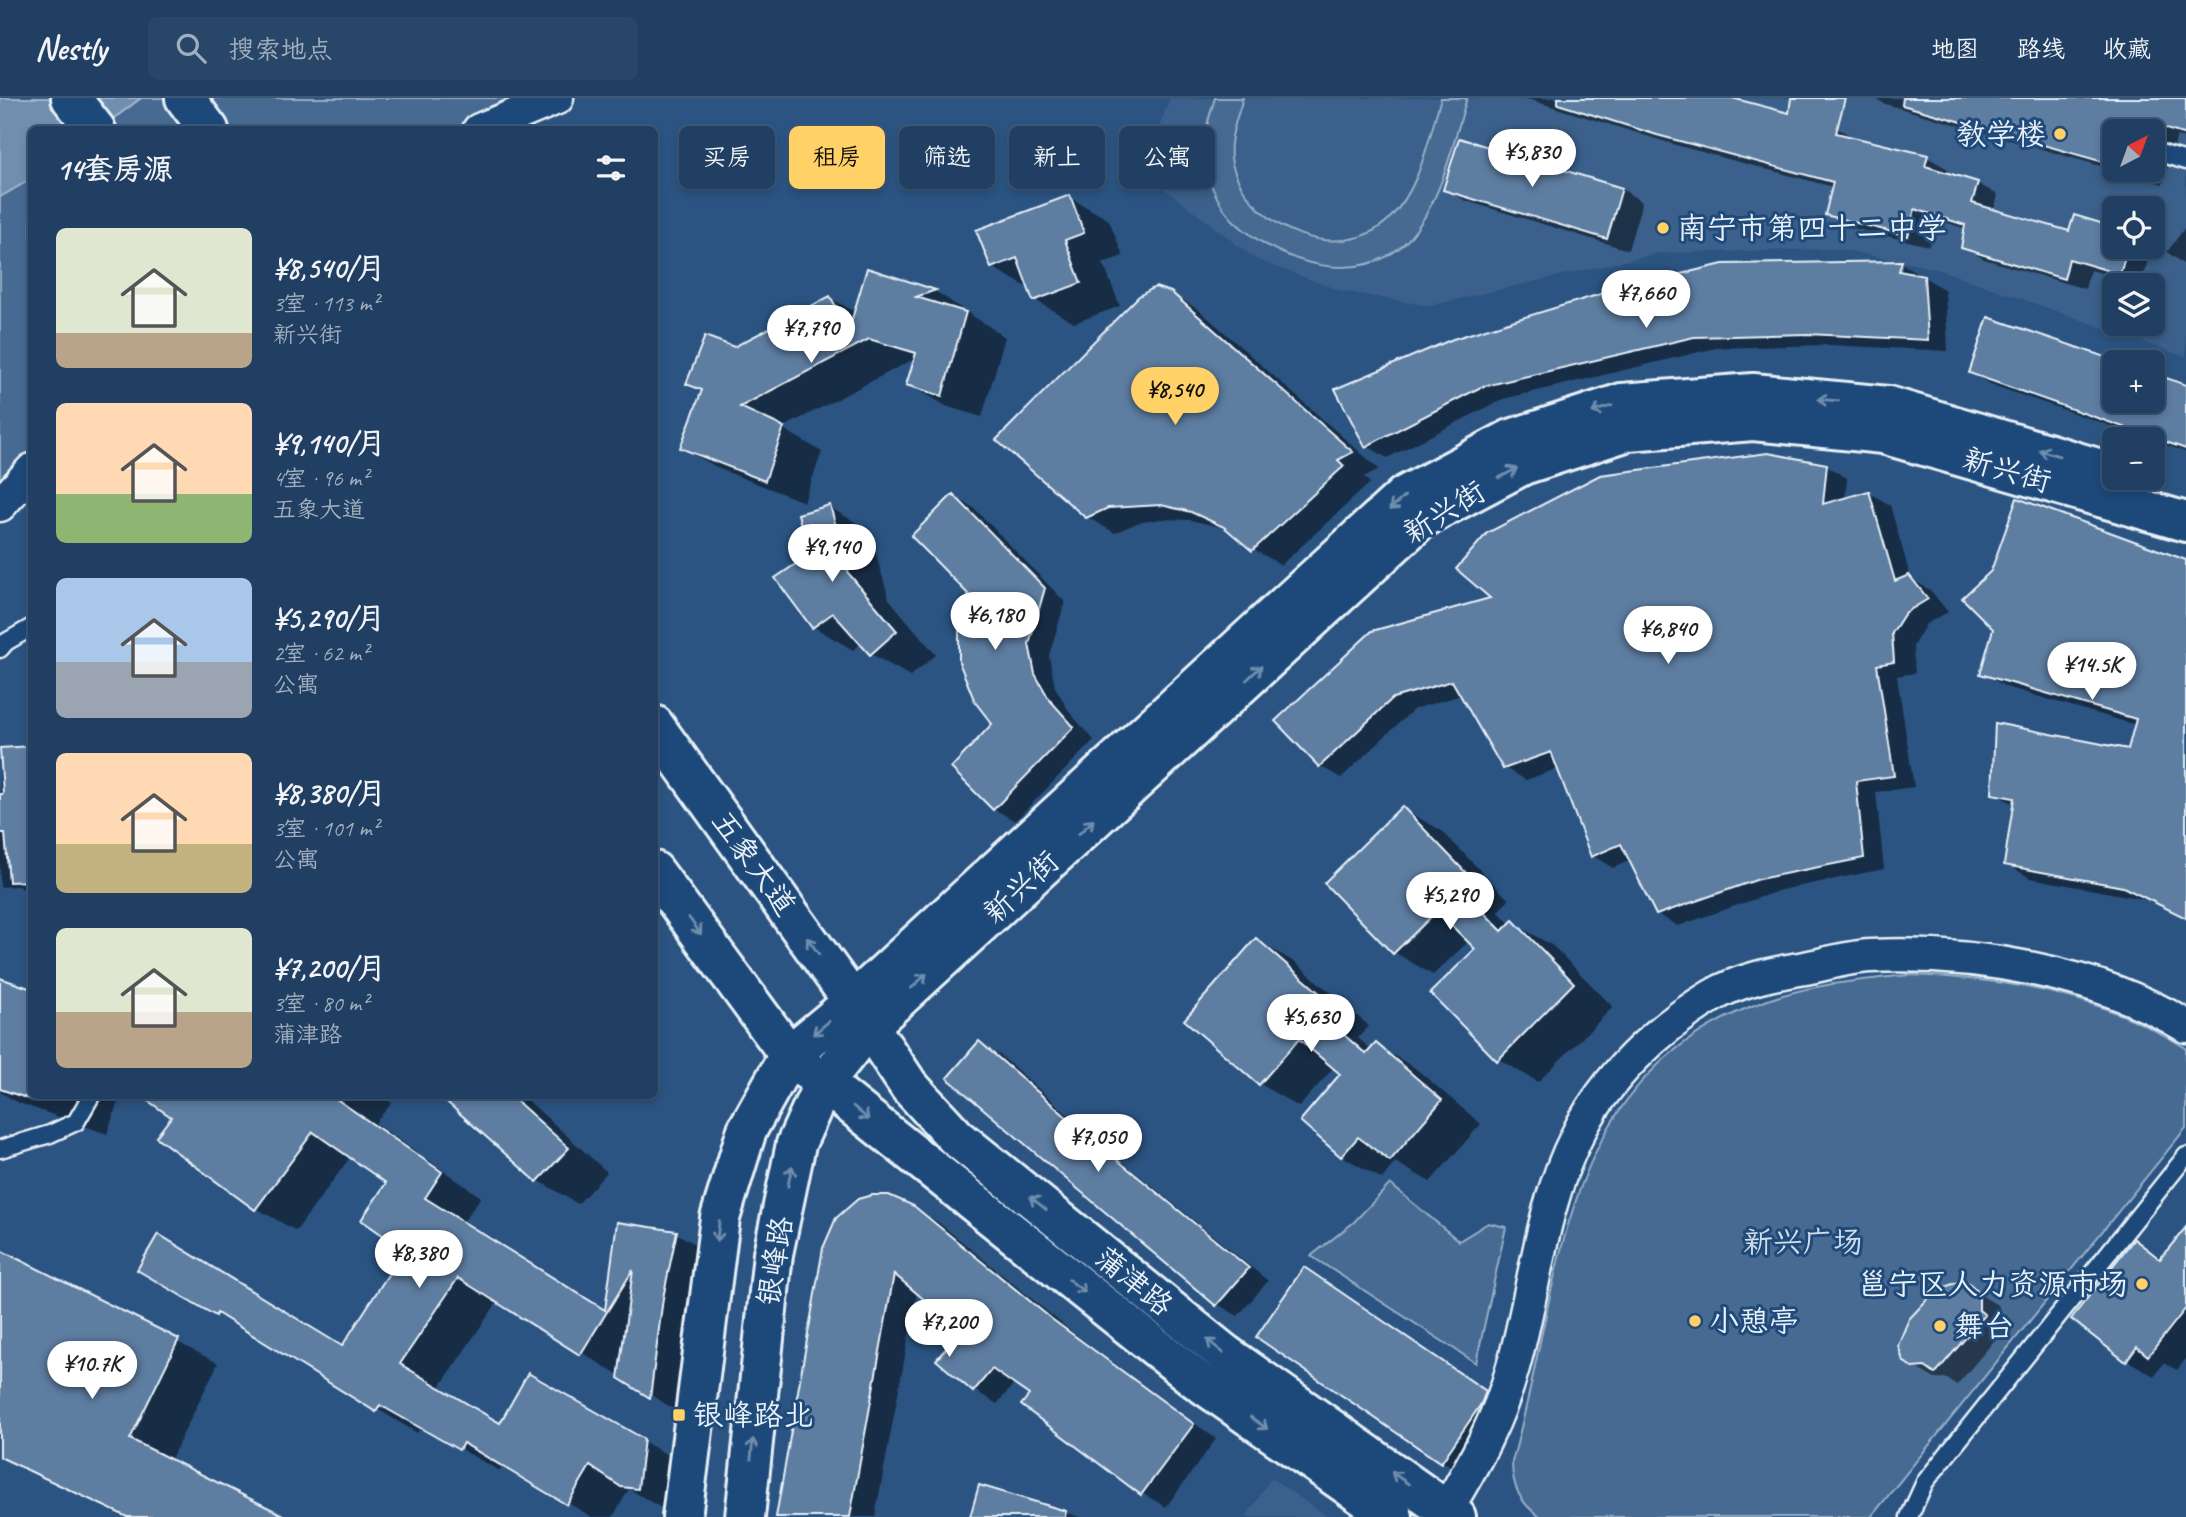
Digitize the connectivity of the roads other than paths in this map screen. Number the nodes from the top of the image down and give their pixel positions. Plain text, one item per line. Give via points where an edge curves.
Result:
1 (71, 98) edge
2 (185, 98) edge
3 (557, 98) edge
4 (93, 126) edge
5 (206, 126) edge
6 (489, 126) edge
7 (2165, 155) edge
8 (2186, 161) edge
9 (2102, 469) edge
10 (28, 474) edge
11 (2165, 488) edge
12 (2186, 494) edge
13 (0, 505) edge
14 (2186, 522) edge
15 (28, 629) edge
16 (0, 649) edge
17 (658, 731) edge
18 (658, 876) edge
19 (861, 1014) junction
20 (2186, 1027) edge
21 (789, 1055) junction
22 (824, 1082) junction
23 (89, 1099) edge
24 (0, 1149) edge
25 (2186, 1156) edge
26 (1451, 1513) edge
27 (682, 1517) edge
28 (745, 1517) edge
29 (1393, 1517) edge
30 (1909, 1517) edge

1 - 4 main road
2 - 5 main road
3 - 6 street
7 - 8 lane
9 -> 19 main road, 新兴街 via 1888,406 1753,393 1622,403 1511,439 1404,495
10 - 13 street
11 - 12 main road
19 -> 14 main road, 新兴街 via 1421,519 1522,465 1628,431 1753,421 1883,434
15 - 16 lane
19 -> 17 main road, 五象大道
18 -> 21 main road
19 -> 21 main road
19 - 22 main road, 银峰路
26 -> 19 main road, 蒲津路 via 1225,1354 956,1137 909,1086
20 - 26 street via 2099,986 2020,966 1963,960 1869,956 1771,974 1713,995 1650,1041 1613,1080 1577,1135 1548,1207 1514,1366 1496,1418
21 - 22 main road, 蒲津路
21 -> 27 main road, 银峰路 via 747,1130 720,1218
28 -> 22 main road, 银峰路 via 773,1254 796,1144
22 -> 29 main road, 蒲津路 via 1197,1380
23 - 24 lane via 76,1122
25 - 30 lane via 1925,1482

